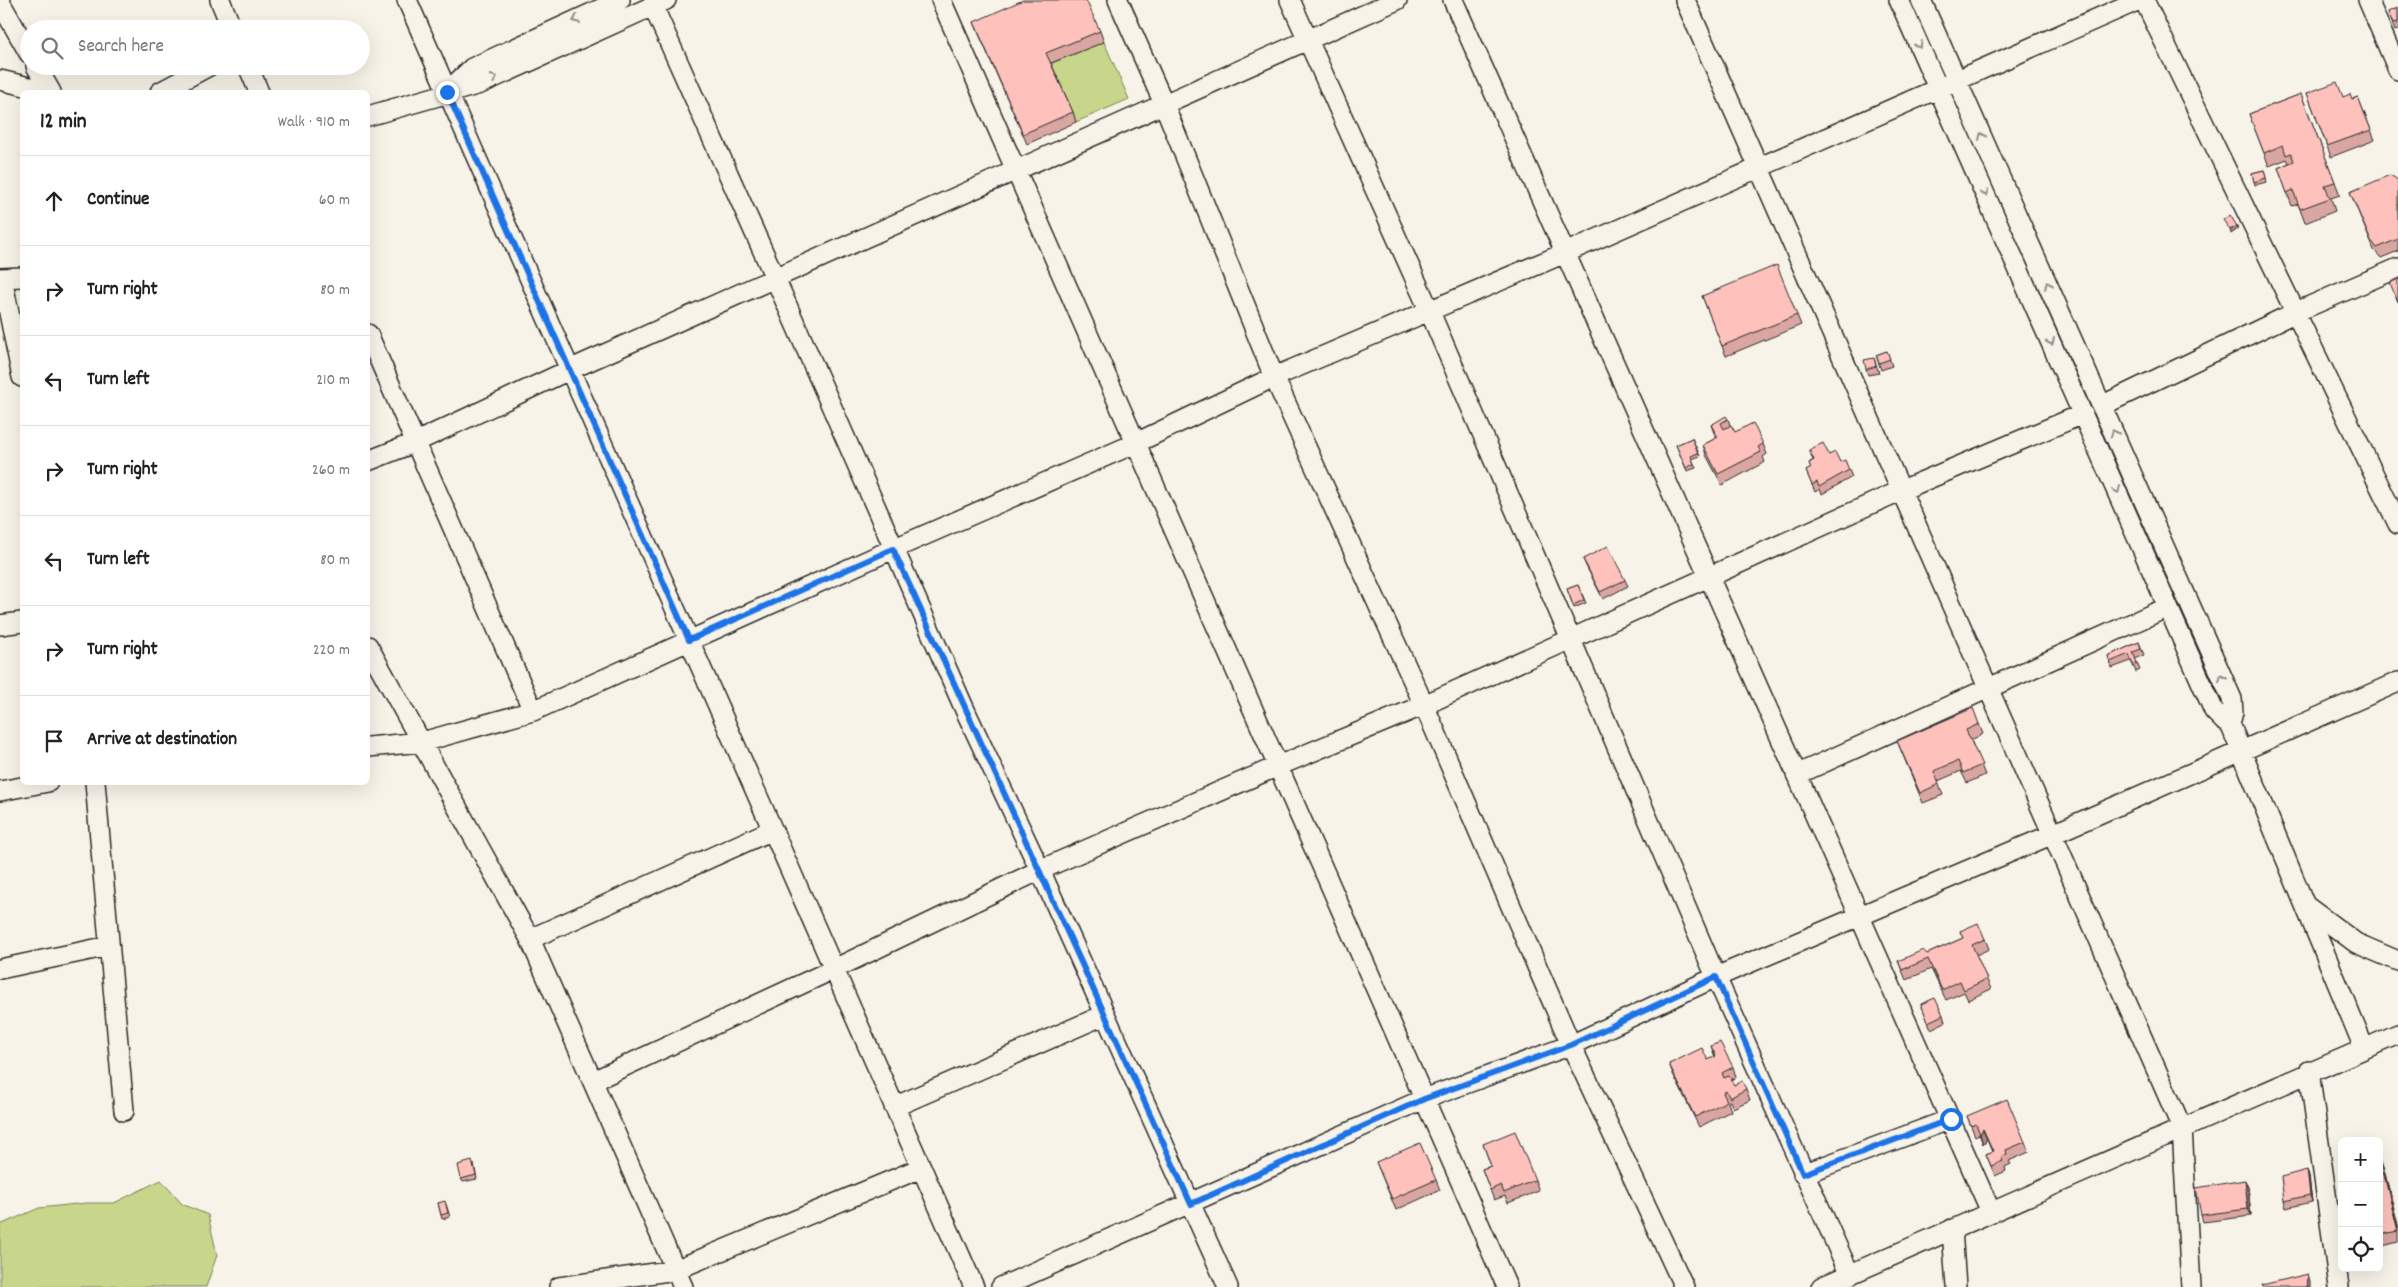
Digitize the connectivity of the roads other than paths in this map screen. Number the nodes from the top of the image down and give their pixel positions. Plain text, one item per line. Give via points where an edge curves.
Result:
1 (220, 0) edge
2 (407, 0) edge
3 (620, 0) edge
4 (941, 0) edge
5 (1118, 0) edge
6 (1290, 0) edge
7 (1397, 0) edge
8 (1454, 0) edge
9 (1685, 0) edge
10 (1899, 0) edge
11 (1921, 0) edge
12 (2139, 0) edge
13 (2144, 0) edge
14 (2368, 0) edge
15 (0, 2) edge
16 (660, 3) edge
17 (228, 20) edge
18 (20, 37) edge
19 (1308, 40) junction
20 (2398, 70) edge
21 (41, 75) edge
22 (192, 75) edge
23 (252, 75) edge
24 (0, 80) edge
25 (1957, 80) junction
26 (1938, 89) junction
27 (42, 90) edge
28 (50, 90) edge
29 (164, 90) edge
30 (259, 90) edge
31 (447, 92) junction
32 (1164, 104) junction
33 (370, 115) edge
34 (1759, 168) junction
35 (1016, 170) junction
36 (1565, 254) junction
37 (2398, 268) edge
38 (20, 276) edge
39 (1, 278) edge
40 (775, 278) junction
41 (1430, 312) junction
42 (2296, 312) junction
43 (18, 337) edge
44 (370, 338) edge
45 (20, 357) edge
46 (569, 370) junction
47 (1274, 377) junction
48 (2102, 406) junction
49 (2083, 414) junction
50 (416, 442) junction
51 (1136, 443) junction
52 (370, 460) edge
53 (1902, 490) junction
54 (2398, 524) edge
55 (893, 549) junction
56 (1707, 577) junction
57 (2168, 607) junction
58 (20, 622) edge
59 (0, 625) edge
60 (1570, 638) junction
61 (689, 640) junction
62 (370, 650) edge
63 (2398, 682) edge
64 (1989, 689) junction
65 (1424, 705) junction
66 (533, 711) junction
67 (2230, 724) junction
68 (422, 742) junction
69 (370, 747) edge
70 (2241, 751) junction
71 (1278, 766) junction
72 (1796, 775) junction
73 (32, 785) edge
74 (95, 785) edge
75 (0, 791) edge
76 (772, 830) junction
77 (2053, 834) junction
78 (1040, 870) junction
79 (2304, 904) junction
80 (1860, 915) junction
81 (530, 939) junction
82 (109, 946) junction
83 (2398, 961) edge
84 (0, 968) edge
85 (834, 969) junction
86 (1716, 977) junction
87 (1104, 1015) junction
88 (2398, 1034) edge
89 (1571, 1045) junction
90 (2364, 1048) junction
91 (2309, 1071) junction
92 (592, 1081) junction
93 (1424, 1099) junction
94 (894, 1107) junction
95 (124, 1111) dead end
96 (1951, 1119) junction
97 (2182, 1128) junction
98 (921, 1168) junction
99 (1803, 1174) junction
100 (1191, 1204) junction
101 (1991, 1212) junction
102 (1952, 1229) junction
103 (675, 1270) junction
104 (1846, 1280) edge
105 (559, 1287) edge
106 (683, 1287) edge
107 (974, 1287) edge
108 (1001, 1287) edge
109 (1228, 1287) edge
110 (1507, 1287) edge
111 (1684, 1287) edge
112 (1821, 1287) edge
113 (1956, 1287) edge
114 (2191, 1287) edge
115 (2339, 1287) edge

1 - 17 street
2 - 31 street
3 -> 31 street via 472,68
4 - 35 street
5 - 32 street
6 - 19 street
7 - 19 street
8 - 36 street
9 - 34 street
10 -> 26 street
11 - 25 street
12 - 25 street
13 - 42 street
14 - 20 street
15 - 18 street
31 -> 16 street via 480,84
16 - 40 street
19 - 32 street
19 - 41 street
21 - 28 street
22 - 29 street
23 - 30 street
24 - 27 street
25 - 26 street
48 -> 25 street
26 - 34 street
26 -> 49 street
31 - 33 street
31 - 46 street
32 - 35 street
32 - 47 street
34 - 36 street
34 - 53 street
35 - 40 street
35 - 51 street
36 - 41 street
36 - 56 street
37 - 42 street
38 - 39 street
39 - 43 street
40 - 46 street
40 - 55 street
41 - 47 street
41 - 60 street
42 - 48 street
42 - 54 street
43 - 45 street
44 - 50 street
46 - 50 street
46 - 61 street
47 - 51 street
47 - 65 street
67 -> 48 street via 2232,699
49 - 53 street
49 -> 57 street
50 - 52 street
50 - 66 street
51 - 55 street
51 - 71 street
53 - 56 street
53 - 64 street
55 - 61 street
55 - 78 street
56 - 60 street
56 - 72 street
57 - 64 street
57 - 67 street via 2214,711
58 - 59 street
60 - 65 street
60 - 86 street
61 - 66 street
61 - 76 street
62 - 68 street
63 - 70 street
64 - 72 street
64 - 77 street
65 - 71 street
65 - 89 street
66 - 68 street
67 - 70 street
68 - 69 street
68 - 81 street
70 - 77 street
70 - 79 street
71 - 78 street
71 - 93 street
72 - 80 street
73 - 75 street
74 - 82 street
76 - 81 street
76 - 85 street
77 - 80 street
77 - 97 street
78 - 85 street
78 - 87 street
79 - 83 street via 2356,943
79 - 90 street
80 - 86 street
80 - 96 street
81 - 92 street
82 - 84 street
82 - 95 street
85 - 92 street
85 - 94 street
86 - 89 street
86 - 99 street
87 - 94 street
87 - 100 street
88 - 90 street
89 - 93 street
89 - 111 street
90 - 91 street
91 - 97 street
91 - 115 street
92 - 103 street
93 - 100 street
93 - 110 street
94 - 98 street
96 - 99 street
96 - 101 street
97 - 101 street
97 - 114 street
98 - 103 street
98 - 107 street
99 - 104 street
100 - 108 street
100 - 109 street
101 - 102 street
102 - 104 street
102 - 113 street
103 - 105 street
103 - 106 street
104 - 112 street

